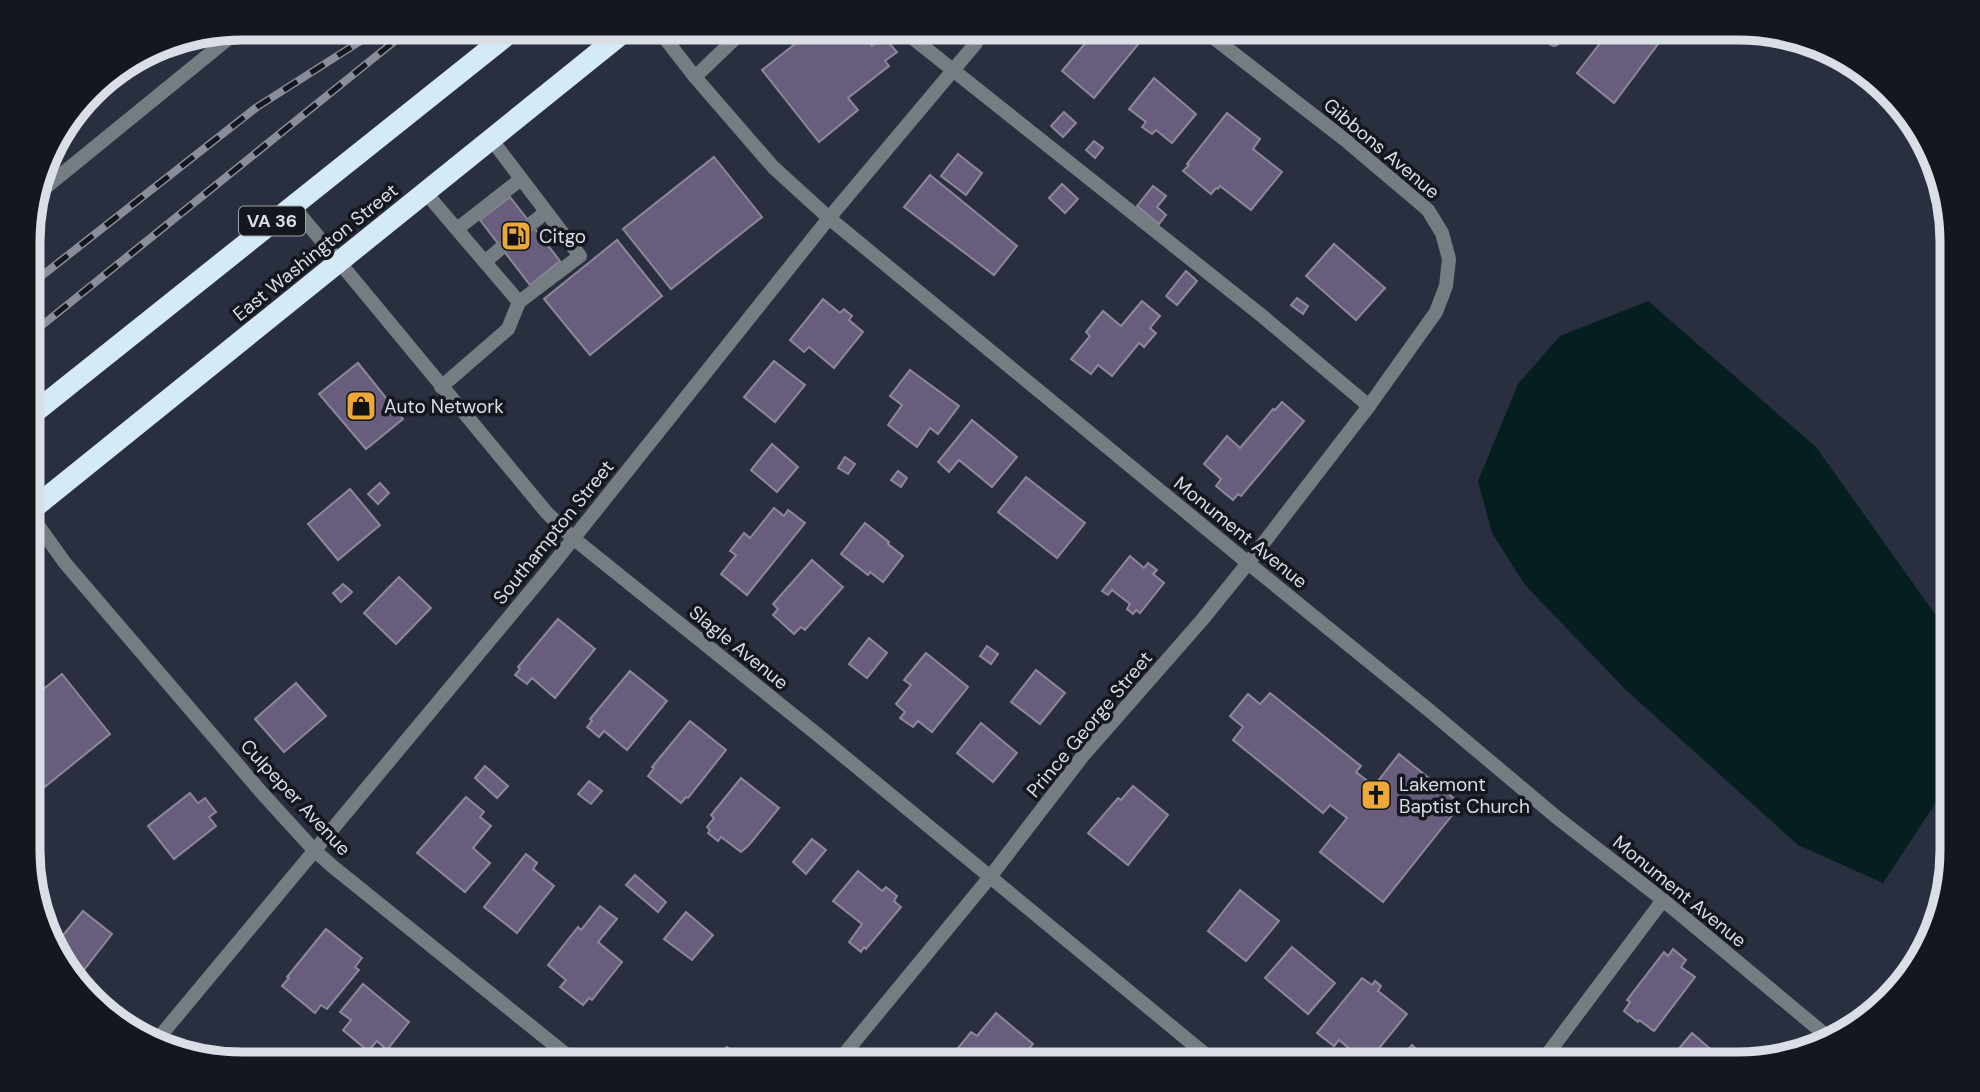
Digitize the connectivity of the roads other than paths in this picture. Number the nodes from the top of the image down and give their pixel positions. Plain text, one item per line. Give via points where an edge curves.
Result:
1 (501, 40) edge
2 (614, 40) edge
3 (666, 40) edge
4 (734, 40) edge
5 (915, 40) edge
6 (1216, 40) edge
7 (225, 41) edge
8 (976, 43) dead end
9 (952, 71) junction
10 (695, 77) junction
11 (491, 139) junction
12 (521, 178) junction
13 (49, 185) edge
14 (425, 192) junction
15 (292, 205) junction
16 (545, 212) junction
17 (829, 218) junction
18 (531, 224) dead end
19 (457, 229) junction
20 (501, 248) dead end
21 (339, 262) junction
22 (485, 262) junction
23 (519, 302) junction
24 (441, 387) junction
25 (1368, 406) junction
26 (40, 408) edge
27 (40, 504) edge
28 (40, 527) edge
29 (573, 538) junction
30 (1248, 563) junction
31 (314, 850) junction
32 (990, 877) junction
33 (1663, 900) junction
34 (1823, 1033) edge
35 (161, 1034) edge
36 (1202, 1051) edge
37 (1550, 1051) edge
38 (563, 1052) edge
39 (846, 1052) edge

1 - 15 highway, VA 36
2 - 11 highway, East Washington Street
3 - 10 street, Monument Avenue
4 - 10 street
5 - 9 street
6 - 25 street, Gibbons Avenue via 1428,210 1442,233 1449,259 1446,286 1436,312
7 - 13 street
8 - 9 street, Southampton Street
9 - 17 street, Southampton Street
9 - 25 street
10 - 17 street, Monument Avenue via 773,167
11 - 12 street
11 - 14 highway, East Washington Street
12 - 16 street
12 - 19 street
14 - 19 street
14 - 21 highway, East Washington Street
15 - 21 street, Slagle Avenue
15 - 26 highway, VA 36
16 - 18 street
16 - 23 street via 580,256
17 - 29 street, Southampton Street
17 - 30 street, Monument Avenue
19 - 22 street
20 - 22 street
21 - 24 street, Slagle Avenue
21 - 27 highway, East Washington Street
22 - 23 street
23 - 24 street via 508,329
24 - 29 street, Slagle Avenue
25 - 30 street, Prince George Street
28 - 31 street, Culpeper Avenue via 65,563
29 - 31 street, Southampton Street
29 - 32 street, Slagle Avenue
30 - 32 street, Prince George Street via 1082,757
30 - 33 street, Monument Avenue
31 - 35 street, Southampton Street
31 - 38 street, Culpeper Avenue
32 - 36 street, Slagle Avenue
32 - 39 street, Prince George Street
33 - 34 street, Monument Avenue
33 - 37 street

